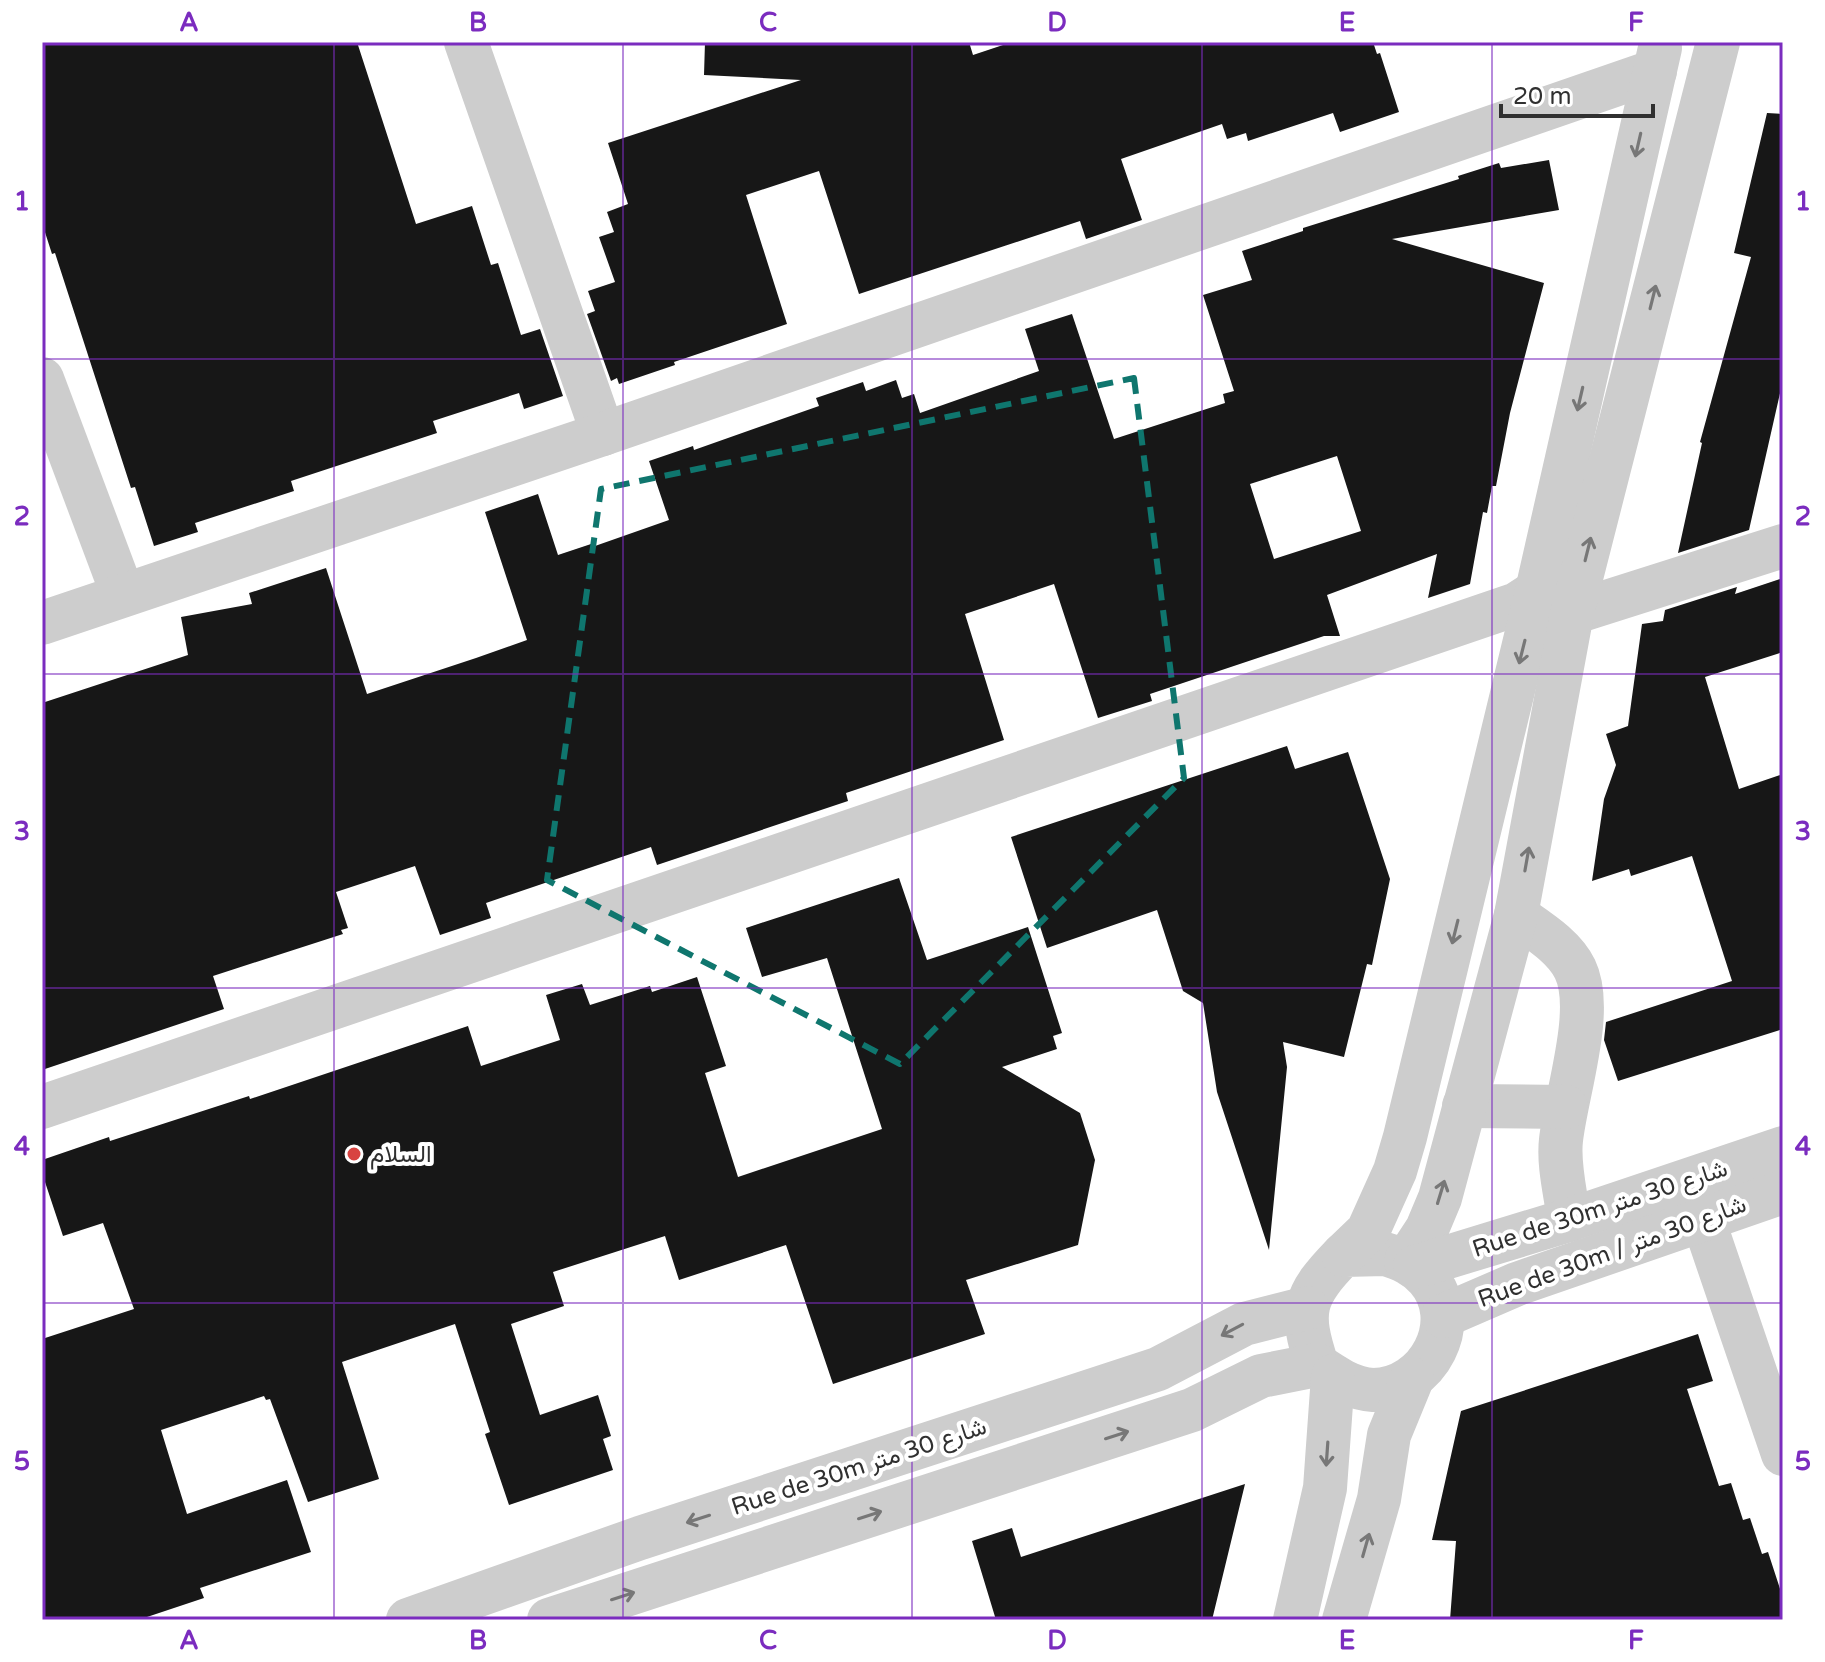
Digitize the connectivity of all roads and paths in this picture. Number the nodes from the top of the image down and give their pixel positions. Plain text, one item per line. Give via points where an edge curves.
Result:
1 (466, 42) edge
2 (1718, 42) edge
3 (1658, 57) edge
4 (42, 379) edge
5 (603, 434) junction
6 (1783, 546) edge
7 (123, 595) junction
8 (1554, 602) junction
9 (42, 623) edge
10 (1516, 915) junction
11 (1464, 1106) junction
12 (42, 1107) edge
13 (1566, 1107) junction
14 (1783, 1148) edge
15 (1783, 1192) edge
16 (1703, 1219) junction
17 (1569, 1220) junction
18 (1343, 1255) junction
19 (1411, 1264) junction
20 (1307, 1308) junction
21 (1443, 1316) junction
22 (1325, 1371) junction
23 (1412, 1379) junction
24 (1783, 1454) edge
25 (408, 1620) edge
26 (549, 1620) edge
27 (1295, 1620) edge
28 (1344, 1620) edge

1 - 5 street
8 -> 2 street
3 - 5 street
3 -> 8 street
4 - 7 street
5 - 7 street
6 - 8 street
7 - 9 street
10 -> 8 street
8 - 12 street via 1502,609
8 -> 18 street via 1395,1171 1368,1231
10 - 11 street
10 - 13 street via 1551,940 1574,967 1583,992
11 - 13 street
19 -> 11 street via 1440,1198
13 - 17 street via 1560,1144
14 - 17 street, Rue de 30m شارع 30 متر
15 - 16 street, Rue de 30m / شارع 30 متر
16 - 21 street, Rue de 30m / شارع 30 متر via 1517,1284
16 - 24 street
17 - 19 street, Rue de 30m شارع 30 متر
18 - 19 street via 1385,1254
18 - 20 street via 1314,1289
19 - 21 street via 1429,1280
20 - 22 street via 1306,1334
20 -> 25 street, Rue de 30m شارع 30 متر via 1244,1324 1158,1369 640,1538
21 - 23 street via 1430,1362
22 - 23 street via 1372,1390
26 -> 22 street, Rue de 30m شارع 30 متر via 1192,1410 1261,1376
22 -> 27 street via 1325,1488
28 -> 23 street via 1379,1499 1389,1435

